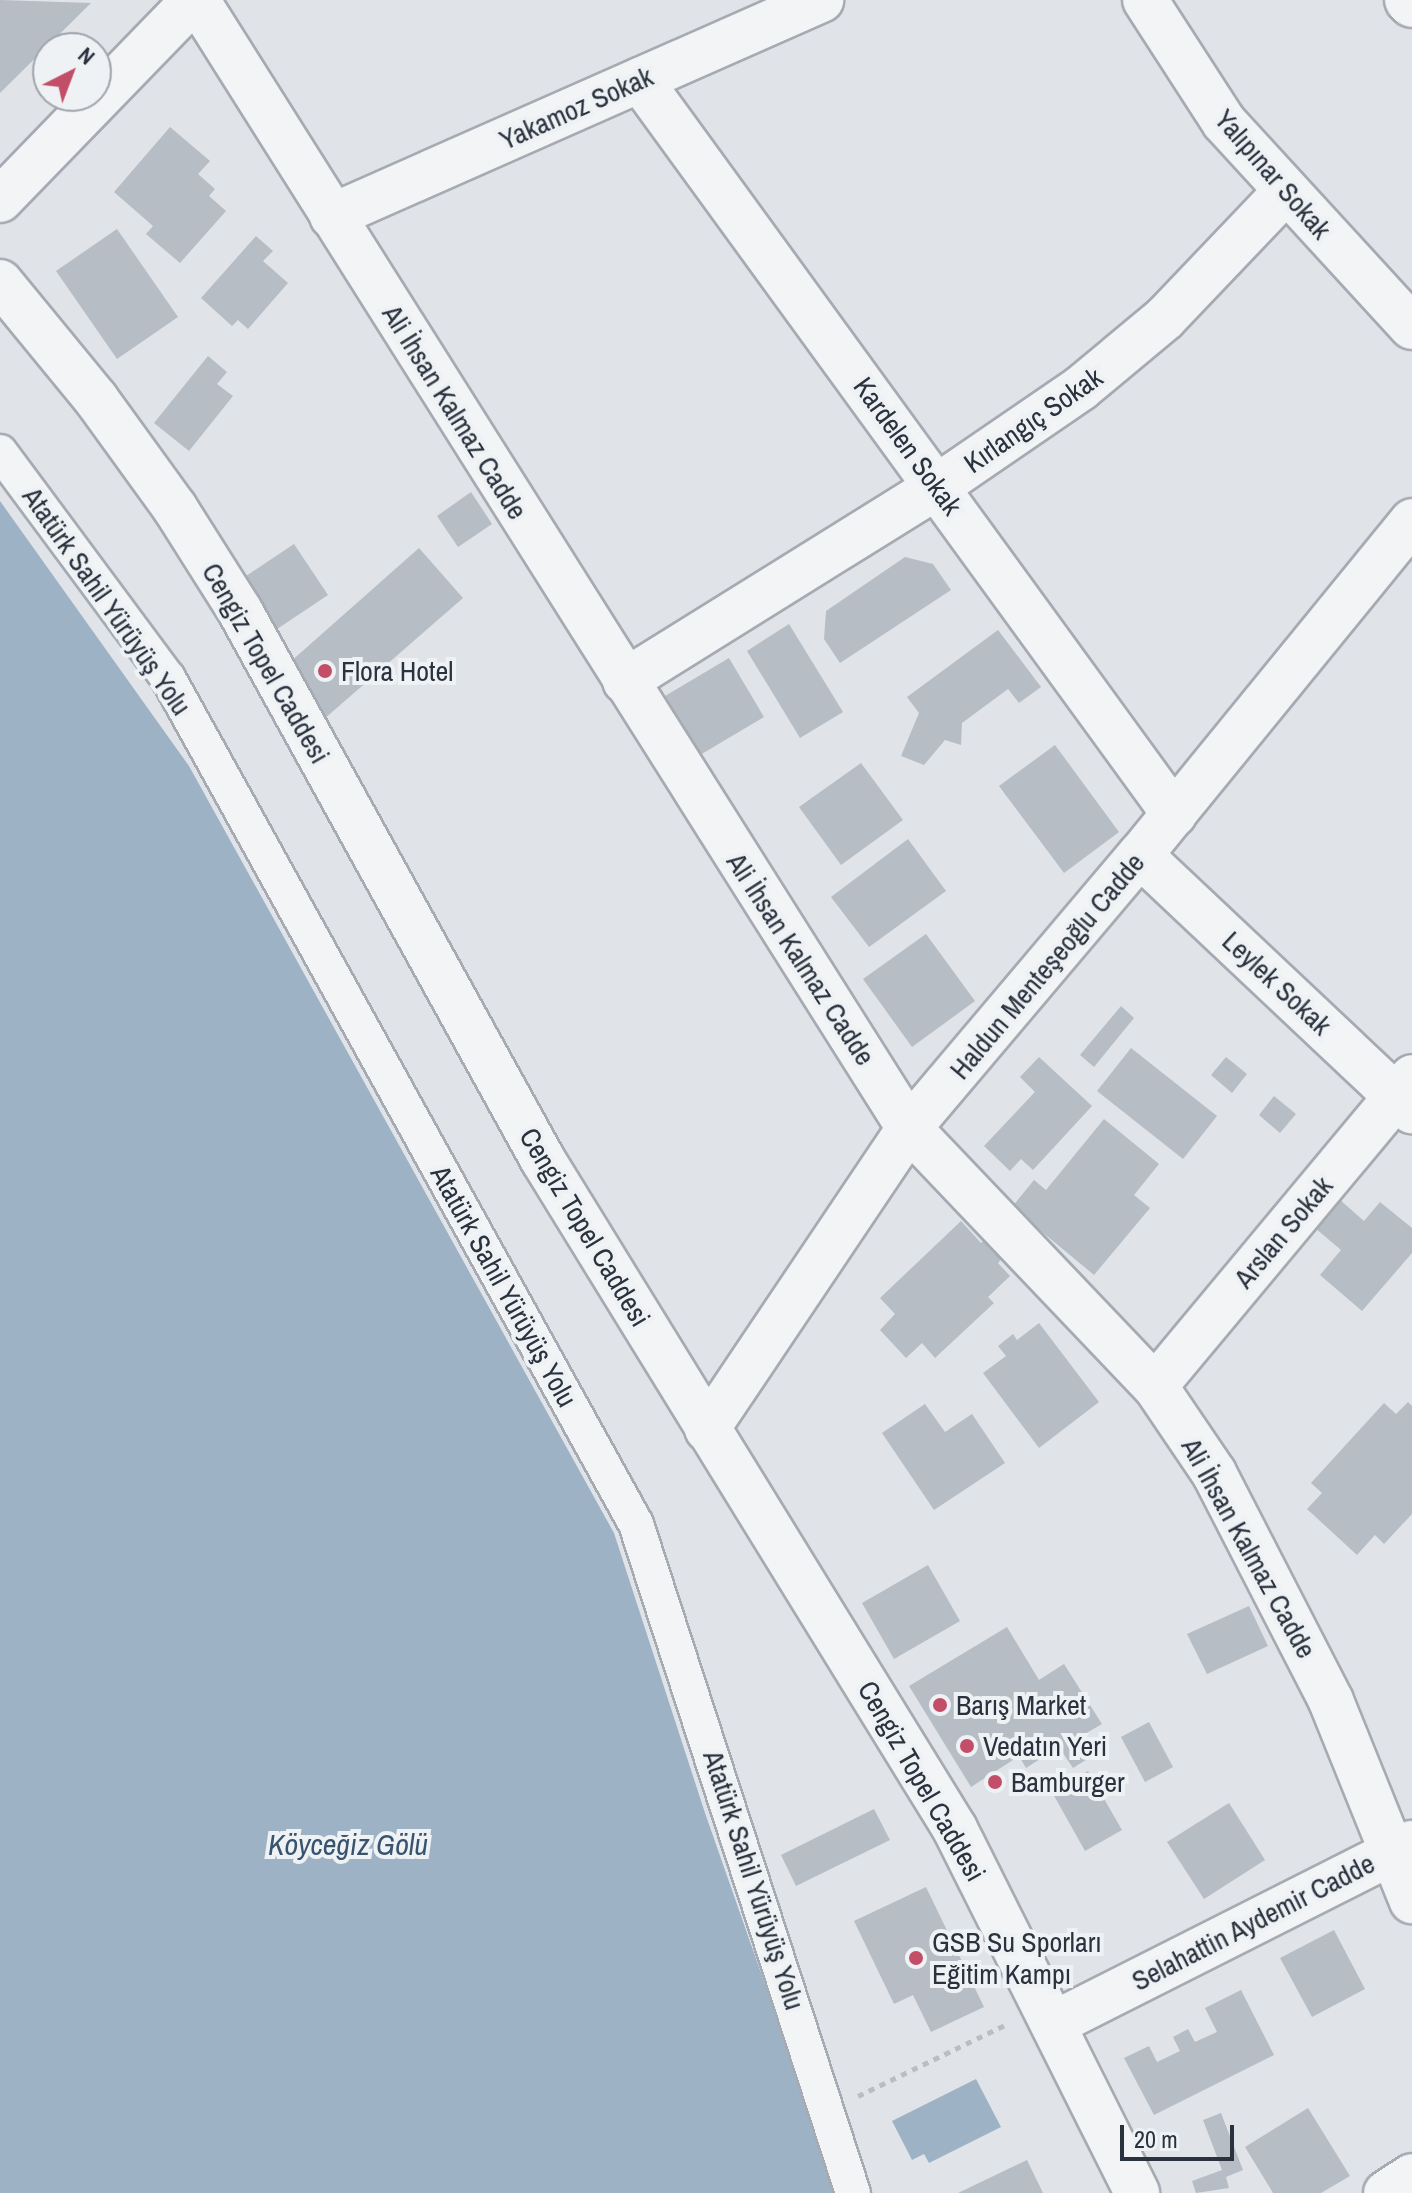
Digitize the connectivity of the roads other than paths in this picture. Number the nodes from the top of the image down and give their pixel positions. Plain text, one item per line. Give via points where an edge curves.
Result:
1 (195, 0) edge
2 (821, 0) edge
3 (1407, 0) edge
4 (1147, 4) edge
5 (1412, 5) edge
6 (640, 80) junction
7 (1285, 192) junction
8 (0, 200) edge
9 (332, 216) junction
10 (0, 282) edge
11 (1412, 327) edge
12 (0, 452) edge
13 (938, 486) junction
14 (1412, 521) edge
15 (625, 681) junction
16 (1174, 814) junction
17 (1140, 855) junction
18 (1407, 1094) edge
19 (909, 1128) junction
20 (1155, 1386) junction
21 (707, 1429) junction
22 (1403, 1847) edge
23 (1412, 1901) edge
24 (1049, 2015) junction
25 (1412, 2176) edge
26 (853, 2193) edge
27 (1137, 2193) edge
28 (1386, 2193) edge

1 - 8 street
1 - 9 street, Ali İhsan Kalmaz Cadde
2 - 6 street, Yakamoz Sokak
3 - 5 street
4 - 7 street, Yalıpınar Sokak via 1224,122
6 - 9 street, Yakamoz Sokak
6 - 13 street, Kardelen Sokak
7 - 11 street, Yalıpınar Sokak
7 - 13 street, Kırlangıç Sokak via 1132,348 1023,432
9 - 15 street, Ali İhsan Kalmaz Cadde
10 - 21 street, Cengiz Topel Caddesi via 96,399 232,598 543,1160
12 - 26 street, Atatürk Sahil Yürüyüş Yolu via 168,678 636,1524
13 - 15 street, Kırlangıç Sokak
13 - 16 street, Kardelen Sokak
14 - 16 street, Haldun Menteşeoğlu Cadde
15 - 19 street, Ali İhsan Kalmaz Cadde
16 - 17 street, Haldun Menteşeoğlu Cadde
17 - 18 street, Leylek Sokak
17 - 19 street, Haldun Menteşeoğlu Cadde
18 - 20 street, Arslan Sokak
19 - 20 street, Ali İhsan Kalmaz Cadde
19 - 21 street, Haldun Menteşeoğlu Cadde
20 - 22 street, Ali İhsan Kalmaz Cadde via 1214,1473 1275,1584
21 - 24 street, Cengiz Topel Caddesi via 955,1829
22 - 23 street, Ali İhsan Kalmaz Cadde
22 - 24 street, Selahattin Aydemir Cadde
24 - 27 street, Cengiz Topel Caddesi
25 - 28 street

